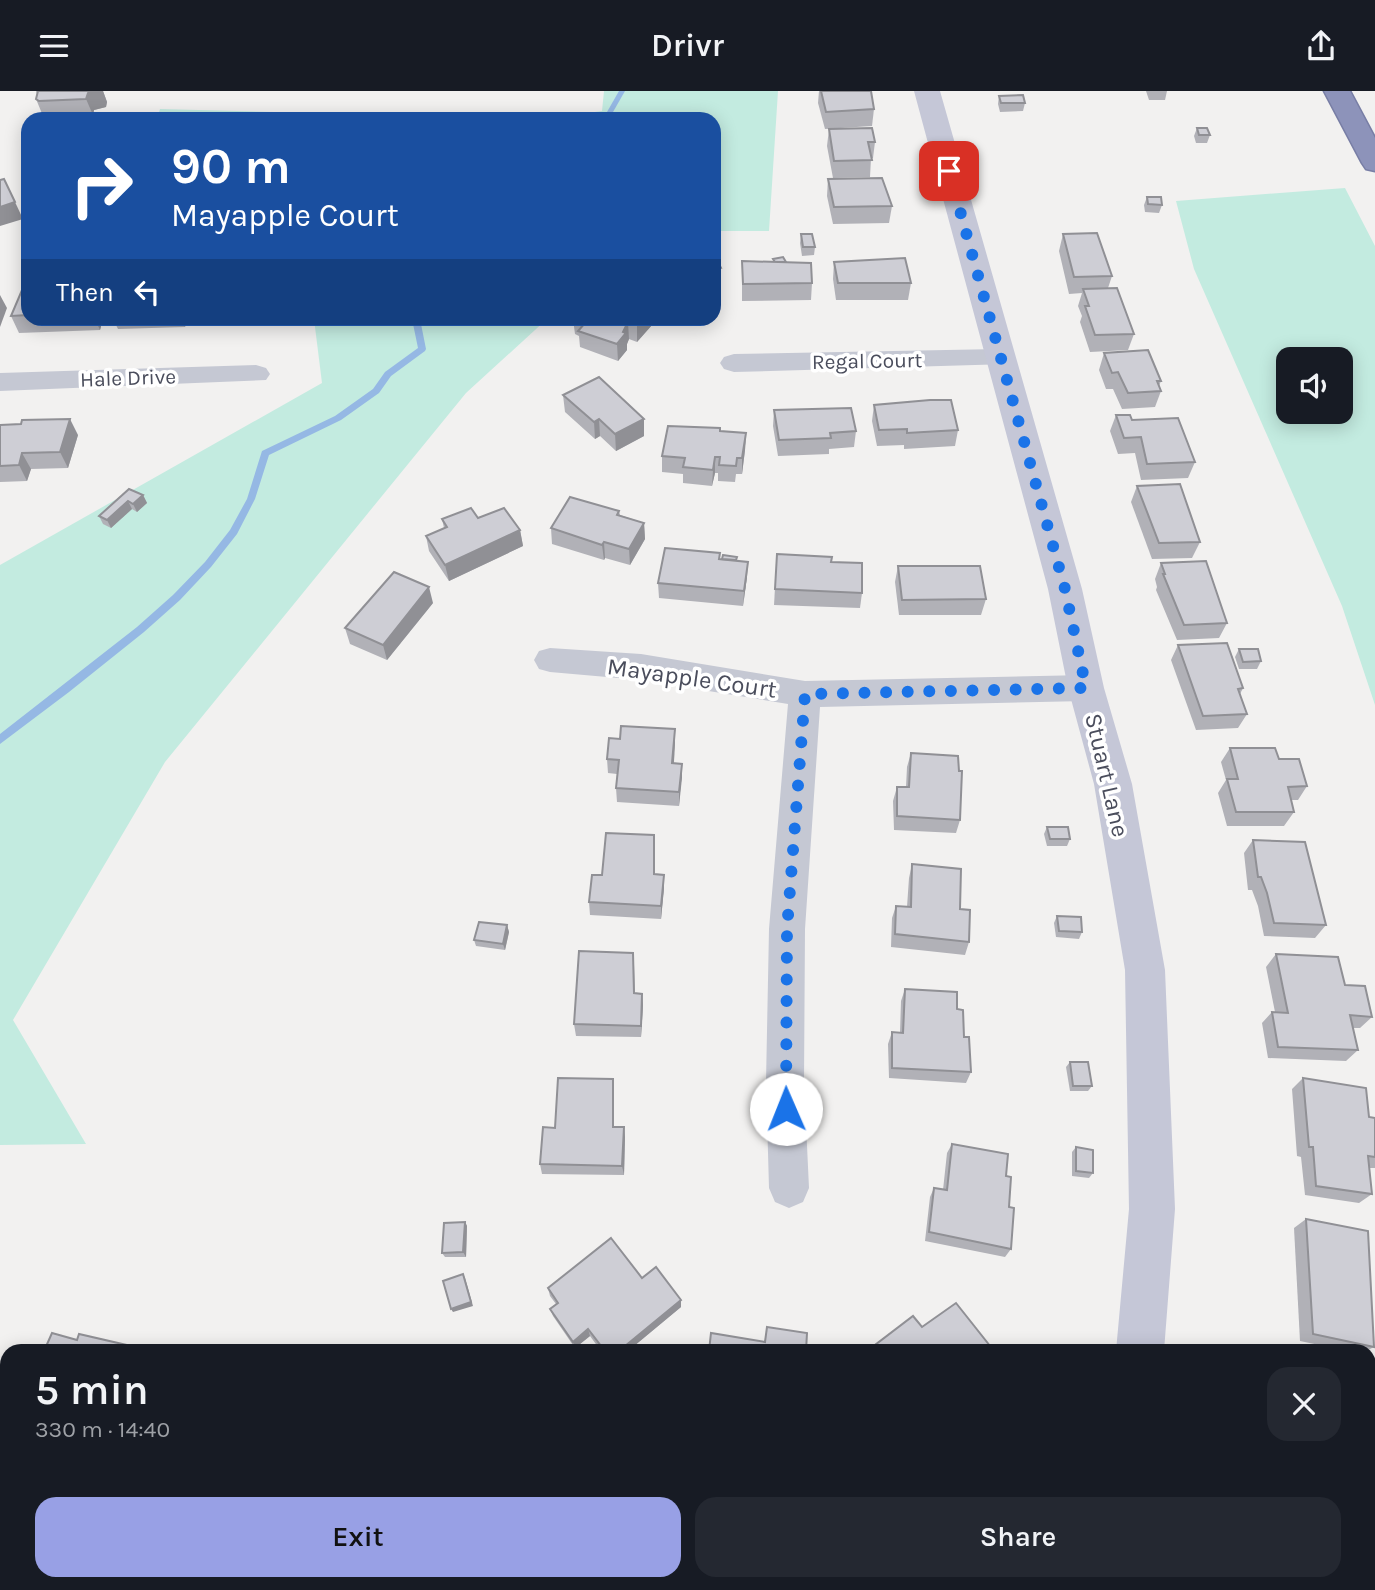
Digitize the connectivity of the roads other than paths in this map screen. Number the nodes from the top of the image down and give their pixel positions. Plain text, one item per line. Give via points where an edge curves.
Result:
1 (927, 91) edge
2 (1337, 91) edge
3 (1375, 163) edge
4 (999, 358) junction
5 (734, 363) dead end
6 (256, 374) dead end
7 (0, 382) edge
8 (550, 660) dead end
9 (1086, 688) junction
10 (805, 694) junction
11 (789, 1188) dead end
12 (1140, 1344) edge

1 - 4 street, Stuart Lane
2 - 3 highway
4 - 5 street, Regal Court
4 - 9 street, Stuart Lane via 1065,589
6 - 7 street, Hale Drive
8 - 10 street, Mayapple Court via 641,667
9 - 10 street, Mayapple Court
9 - 12 street, Stuart Lane via 1113,784 1145,970 1152,1209
10 - 11 street via 787,929

